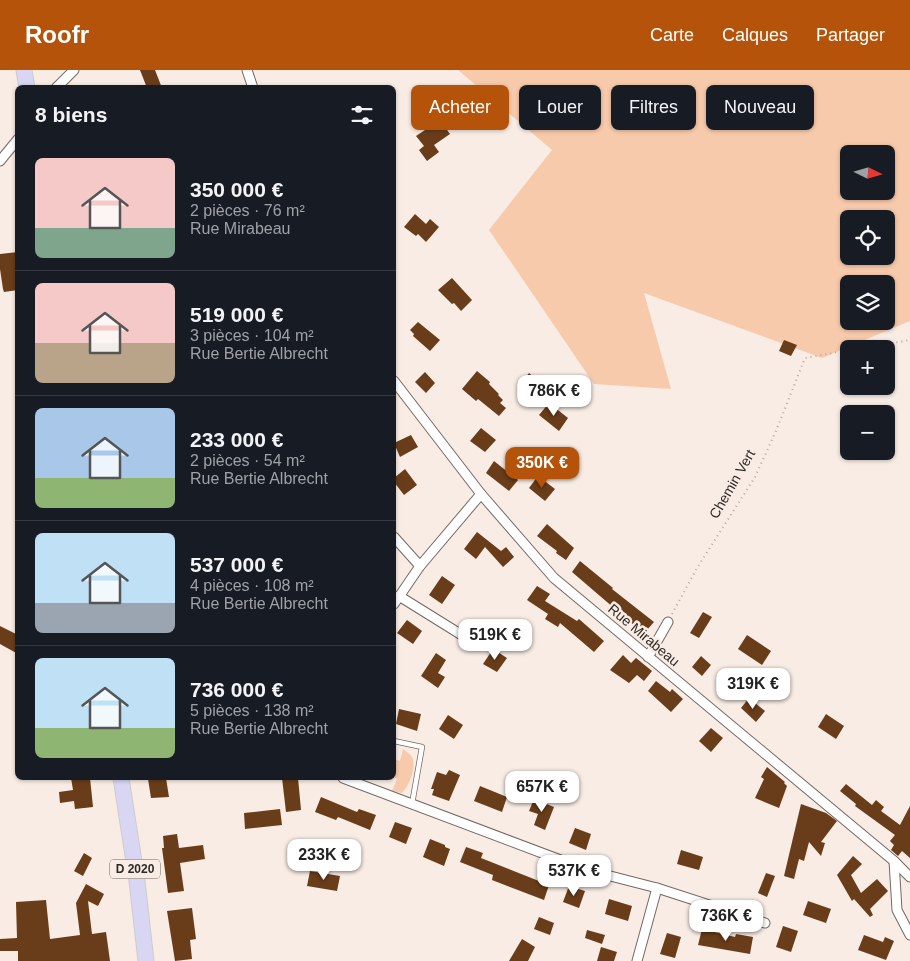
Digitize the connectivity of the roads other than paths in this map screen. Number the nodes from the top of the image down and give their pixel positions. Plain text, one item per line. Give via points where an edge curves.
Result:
1 (24, 70) edge
2 (74, 70) edge
3 (248, 70) edge
4 (26, 85) edge
5 (59, 85) edge
6 (252, 85) edge
7 (15, 143) edge
8 (0, 161) edge
9 (396, 384) edge
10 (481, 494) junction
11 (396, 539) edge
12 (420, 566) junction
13 (397, 600) edge
14 (668, 622) road end
15 (473, 642) dead end
16 (648, 656) junction
17 (396, 741) edge
18 (121, 780) edge
19 (349, 780) edge
20 (412, 804) junction
21 (894, 861) junction
22 (910, 877) edge
23 (657, 888) junction
24 (765, 923) dead end
25 (910, 935) edge
26 (146, 961) edge
27 (637, 961) edge

1 - 4 main road
2 - 5 street
3 - 6 street
7 - 8 street
9 - 10 street, Rue Mirabeau
10 - 12 street
10 - 16 street, Rue Mirabeau via 554,578
11 - 12 street
12 - 13 street
13 - 15 street
14 - 16 street
16 - 21 street, Rue Mirabeau
17 - 20 lane via 422,747
18 - 26 main road, D 2020
19 - 20 street
20 - 23 street via 586,870
21 - 22 street, Rue Mirabeau
21 - 25 street via 897,910
23 - 24 street
23 - 27 street

